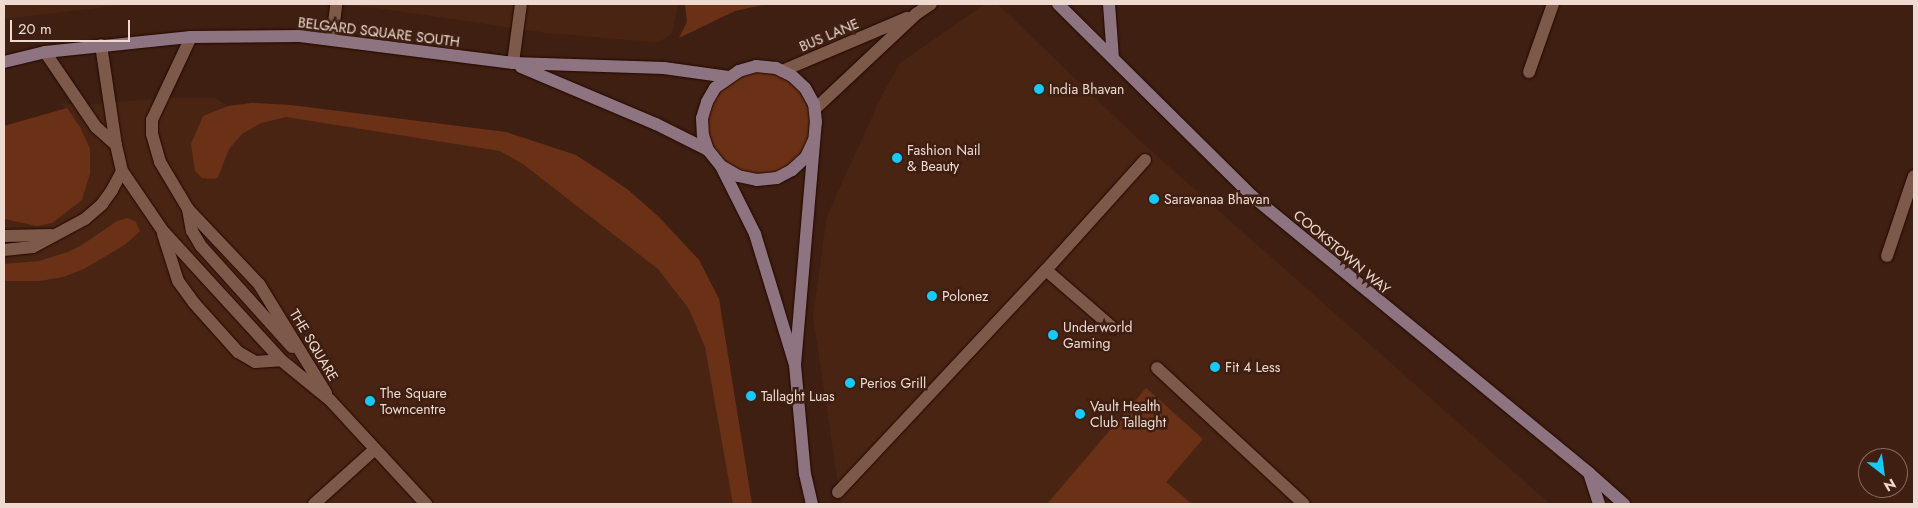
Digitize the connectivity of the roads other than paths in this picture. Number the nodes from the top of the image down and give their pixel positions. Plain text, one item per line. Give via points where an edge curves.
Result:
1 (336, 4) edge
2 (521, 4) edge
3 (931, 4) edge
4 (1058, 4) edge
5 (1109, 4) edge
6 (1553, 4) edge
7 (916, 14) junction
8 (191, 37) junction
9 (332, 39) junction
10 (101, 46) junction
11 (45, 52) junction
12 (1113, 58) junction
13 (4, 62) edge
14 (513, 63) junction
15 (782, 71) junction
16 (1530, 72) dead end
17 (728, 77) junction
18 (815, 109) junction
19 (814, 140) junction
20 (116, 145) junction
21 (708, 150) junction
22 (1145, 160) dead end
23 (721, 166) junction
24 (122, 171) junction
25 (1914, 176) edge
26 (188, 210) junction
27 (162, 231) junction
28 (57, 235) junction
29 (4, 236) edge
30 (4, 250) edge
31 (1887, 256) dead end
32 (1046, 270) junction
33 (1113, 328) dead end
34 (281, 360) junction
35 (795, 365) junction
36 (1157, 368) dead end
37 (313, 371) junction
38 (330, 400) junction
39 (376, 450) junction
40 (1589, 473) junction
41 (838, 492) dead end
42 (314, 504) edge
43 (426, 504) edge
44 (812, 504) edge
45 (1304, 504) edge
46 (1599, 504) edge
47 (1624, 504) edge

1 - 9 street
2 - 14 street
3 - 7 street, BUS LANE
4 - 12 street, COOKSTOWN WAY
5 - 12 street
6 - 16 street
7 - 15 street, BUS LANE
7 - 18 street, BUS LANE
8 - 9 street, BELGARD SQUARE SOUTH via 300,36
8 - 10 street, BELGARD SQUARE SOUTH
8 - 26 street, THE SQUARE via 152,120 152,134 160,162
9 - 14 street, BELGARD SQUARE SOUTH
10 - 11 street, BELGARD SQUARE SOUTH
10 - 20 street, THE SQUARE
11 - 13 street, BELGARD SQUARE SOUTH
11 - 20 street via 96,127
12 - 40 street, COOKSTOWN WAY via 1252,196
14 - 17 street, BELGARD SQUARE SOUTH via 664,68
14 - 21 street, BELGARD SQUARE SOUTH via 656,124
15 - 17 street via 756,66
15 - 18 street via 805,88
17 - 21 street via 706,102 702,118
18 - 19 street
19 - 23 street via 806,157 777,178 757,180 738,176
19 - 35 street
20 - 24 street, THE SQUARE
21 - 23 street
22 - 32 street
23 - 35 street via 755,234
24 - 27 street, THE SQUARE
24 - 28 street via 102,204 85,219
25 - 31 street
26 - 37 street, THE SQUARE via 259,284
26 - 37 street via 192,231 201,246
27 - 34 street, THE SQUARE
27 - 34 street via 178,281 238,352 255,362
28 - 29 street
28 - 30 street via 33,247
32 - 33 street
32 - 41 street
34 - 38 street, THE SQUARE
35 - 44 street via 805,474
36 - 45 street
37 - 38 street, THE SQUARE
38 - 39 street
39 - 42 street
39 - 43 street
40 - 46 street
40 - 47 street, COOKSTOWN WAY

